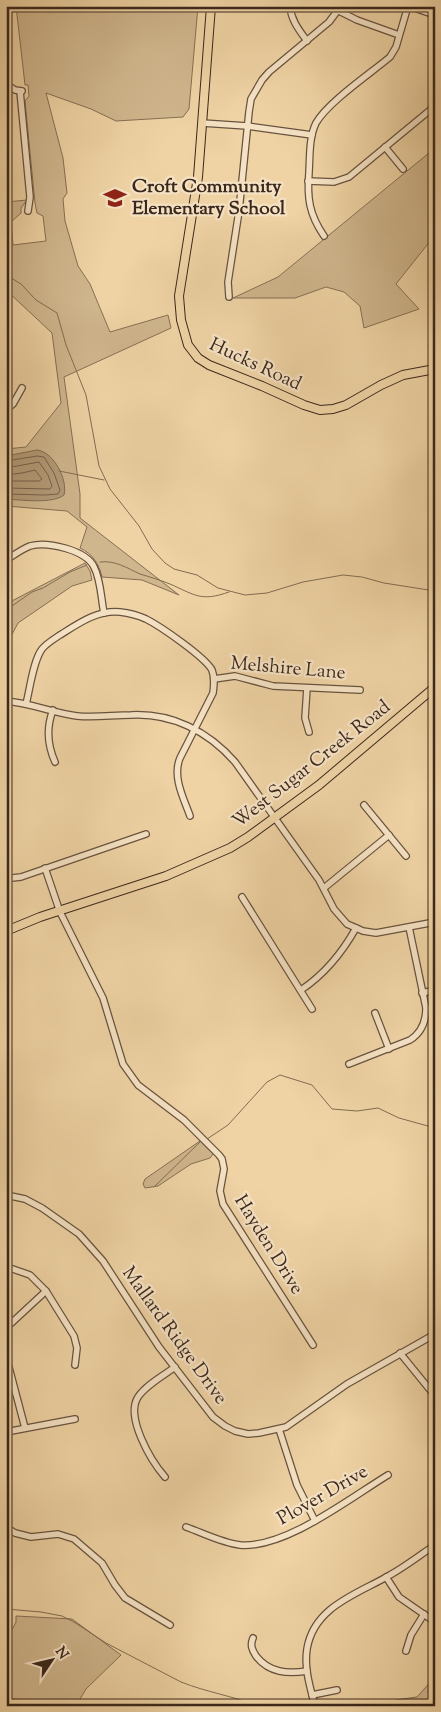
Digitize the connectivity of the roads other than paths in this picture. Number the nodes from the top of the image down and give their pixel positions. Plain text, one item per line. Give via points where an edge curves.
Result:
1 (211, 6) edge
2 (290, 6) edge
3 (408, 6) edge
4 (340, 8) edge
5 (435, 15) edge
6 (399, 35) junction
7 (307, 40) junction
8 (6, 84) edge
9 (435, 106) edge
10 (202, 123) junction
11 (247, 126) junction
12 (312, 135) junction
13 (385, 147) junction
14 (403, 169) dead end
15 (308, 181) junction
16 (28, 211) dead end
17 (324, 236) dead end
18 (229, 297) dead end
19 (435, 369) edge
20 (22, 388) dead end
21 (6, 410) edge
22 (6, 560) edge
23 (104, 613) junction
24 (214, 679) junction
25 (435, 687) edge
26 (307, 688) junction
27 (360, 690) dead end
28 (6, 701) edge
29 (26, 704) junction
30 (53, 710) junction
31 (195, 729) junction
32 (309, 732) dead end
33 (55, 762) dead end
34 (364, 805) dead end
35 (190, 816) dead end
36 (275, 817) junction
37 (146, 834) dead end
38 (389, 835) junction
39 (406, 856) dead end
40 (45, 868) junction
41 (6, 876) edge
42 (324, 888) junction
43 (242, 897) dead end
44 (60, 912) junction
45 (435, 922) edge
46 (409, 927) junction
47 (356, 928) junction
48 (6, 931) edge
49 (301, 990) junction
50 (435, 990) edge
51 (422, 993) junction
52 (312, 1009) dead end
53 (375, 1013) dead end
54 (389, 1049) junction
55 (349, 1064) dead end
56 (6, 1195) edge
57 (7, 1267) edge
58 (46, 1291) junction
59 (6, 1328) edge
60 (435, 1334) edge
61 (313, 1345) dead end
62 (400, 1353) junction
63 (6, 1356) edge
64 (75, 1365) dead end
65 (175, 1367) junction
66 (435, 1396) edge
67 (75, 1418) dead end
68 (25, 1428) junction
69 (279, 1429) junction
70 (6, 1432) edge
71 (388, 1475) dead end
72 (165, 1478) dead end
73 (315, 1520) junction
74 (6, 1527) edge
75 (186, 1527) dead end
76 (435, 1544) edge
77 (386, 1577) junction
78 (424, 1614) junction
79 (435, 1622) edge
80 (170, 1625) dead end
81 (253, 1638) dead end
82 (406, 1651) dead end
83 (307, 1671) junction
84 (337, 1690) dead end
85 (312, 1695) junction
86 (6, 1700) edge
87 (18, 1706) edge
88 (314, 1706) edge

1 - 10 main road, Hucks Road
2 - 7 street via 296,28
3 - 5 street
3 - 6 street
4 - 6 street via 357,20
4 - 7 street
6 - 12 street via 390,57 330,107 316,123
7 - 11 street via 269,72 256,88
8 - 16 street via 22,91 30,197
9 - 13 street
10 - 11 street
10 - 19 main road, Hucks Road via 195,201 179,296 185,338 198,358 304,406 325,410 346,405 403,374
11 - 12 street
11 - 18 street via 228,282
12 - 15 street
13 - 14 street
13 - 15 street via 340,181
15 - 17 street via 311,212
20 - 21 street
22 - 23 street via 41,544 81,554 94,567
23 - 24 street via 128,613 148,620 203,659
23 - 29 street via 82,621 44,646
24 - 26 street, Melshire Lane via 235,676 267,686
24 - 31 street via 213,693
25 - 36 main road, West Sugar Creek Road via 319,785
26 - 27 street, Melshire Lane
26 - 32 street via 305,718
28 - 29 street
29 - 30 street
30 - 31 street via 90,717 151,715
30 - 33 street via 48,736
31 - 35 street via 176,769
31 - 36 street via 228,754
34 - 38 street
36 - 42 street
36 - 44 main road, West Sugar Creek Road via 242,841 200,862
37 - 40 street
38 - 39 street
38 - 42 street
40 - 41 street via 12,878
40 - 44 street, Hayden Drive
42 - 47 street via 336,913
43 - 49 street
44 - 48 main road, West Sugar Creek Road
44 - 61 street, Hayden Drive via 103,998 127,1073 142,1090 194,1129 222,1159 224,1172 220,1191 223,1204
45 - 46 street
46 - 47 street via 376,933
46 - 51 street
47 - 49 street via 331,964
49 - 52 street
50 - 51 street
51 - 54 street via 426,1018 421,1030 410,1040
53 - 54 street
54 - 55 street
56 - 65 street, Mallard Ridge Drive via 42,1208 79,1234 108,1268
57 - 58 street via 30,1275
58 - 59 street
58 - 64 street via 74,1336 77,1348
60 - 62 street, Mallard Ridge Drive
62 - 66 street
62 - 69 street, Mallard Ridge Drive
63 - 68 street
65 - 69 street, Mallard Ridge Drive via 213,1417 225,1426 248,1434
65 - 72 street via 139,1395 134,1411 137,1429
67 - 68 street
68 - 70 street
69 - 73 street via 297,1485
71 - 73 street, Plover Drive
73 - 75 street, Plover Drive via 281,1538 250,1545 230,1543
74 - 80 street via 31,1537 58,1534 74,1539 102,1563 125,1598
76 - 77 street
77 - 78 street via 399,1597
77 - 83 street via 337,1604 324,1615 308,1642
78 - 79 street
78 - 82 street via 411,1635
81 - 83 street via 254,1654 268,1667 286,1673
83 - 85 street
84 - 85 street
85 - 88 street
86 - 87 street

